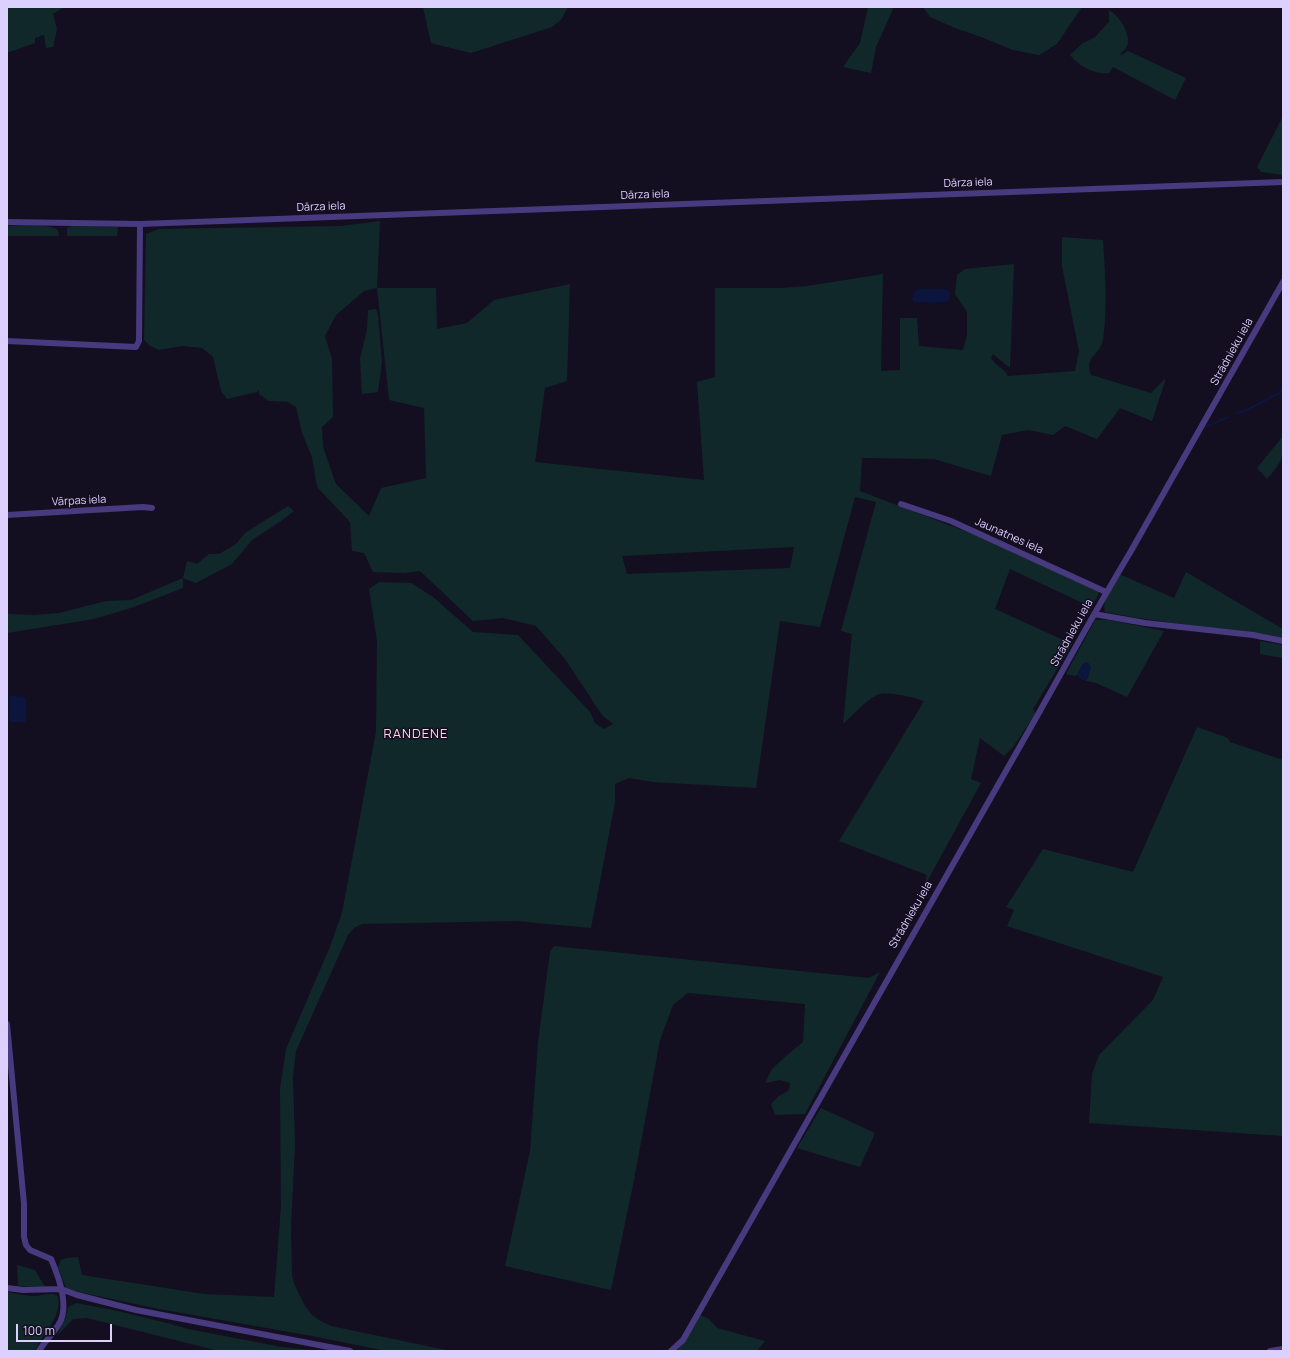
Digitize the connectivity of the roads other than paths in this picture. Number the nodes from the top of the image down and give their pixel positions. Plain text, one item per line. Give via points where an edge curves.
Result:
1 (1283, 182) edge
2 (7, 222) edge
3 (140, 224) junction
4 (1283, 282) edge
5 (7, 341) edge
6 (901, 504) dead end
7 (152, 508) dead end
8 (7, 515) edge
9 (1106, 592) junction
10 (1094, 614) junction
11 (1283, 641) edge
12 (7, 1024) edge
13 (7, 1288) edge
14 (61, 1289) junction
15 (1283, 1348) edge
16 (39, 1351) edge
17 (350, 1351) edge
18 (672, 1351) edge
19 (1270, 1351) edge

1 - 3 street, Dārza iela
2 - 3 street, Dārza iela
3 - 5 street via 139,341 136,347
4 - 9 street, Strādnieku iela
6 - 9 street, Jaunatnes iela via 951,521
7 - 8 street, Vārpas iela
9 - 10 street, Strādnieku iela
10 - 11 street
10 - 18 street, Strādnieku iela via 683,1340
12 - 14 street via 26,1245 30,1250 51,1259
13 - 14 street
14 - 16 street via 61,1320
14 - 17 street via 136,1310
15 - 19 street

